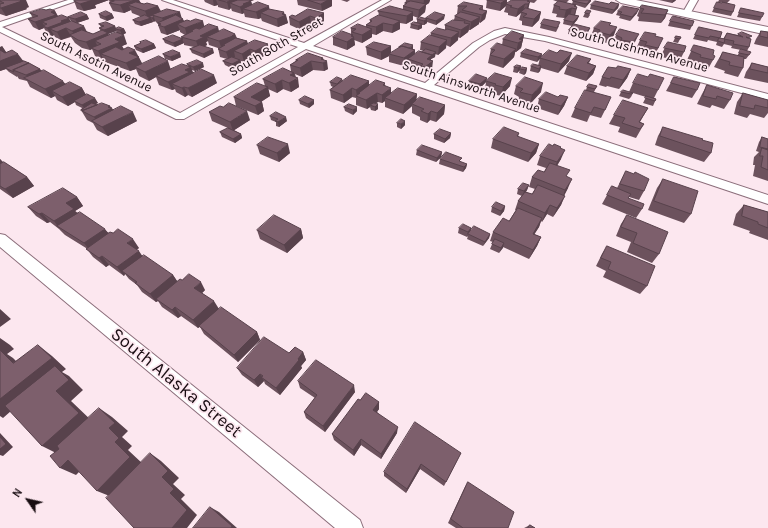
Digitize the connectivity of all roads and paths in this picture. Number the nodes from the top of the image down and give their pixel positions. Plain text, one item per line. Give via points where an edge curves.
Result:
1 (75, 0) edge
2 (166, 0) edge
3 (387, 0) edge
4 (621, 0) edge
5 (694, 0) edge
6 (686, 14) junction
7 (0, 25) edge
8 (0, 29) edge
9 (768, 31) edge
10 (303, 46) junction
11 (426, 87) junction
12 (768, 97) edge
13 (180, 117) joint
14 (768, 200) edge
15 (0, 239) edge
16 (352, 528) edge

1 - 7 street
2 - 10 street, South Ainsworth Avenue
3 - 10 street, South 80th Street
4 - 6 street
5 - 6 street
6 - 9 street
8 - 13 street, South Asotin Avenue
10 - 11 street, South Ainsworth Avenue
10 - 13 street, South 80th Street
11 - 12 street, South Cushman Avenue via 481,42 504,31 546,39
11 - 14 street, South Ainsworth Avenue
15 - 16 street, South Alaska Street

